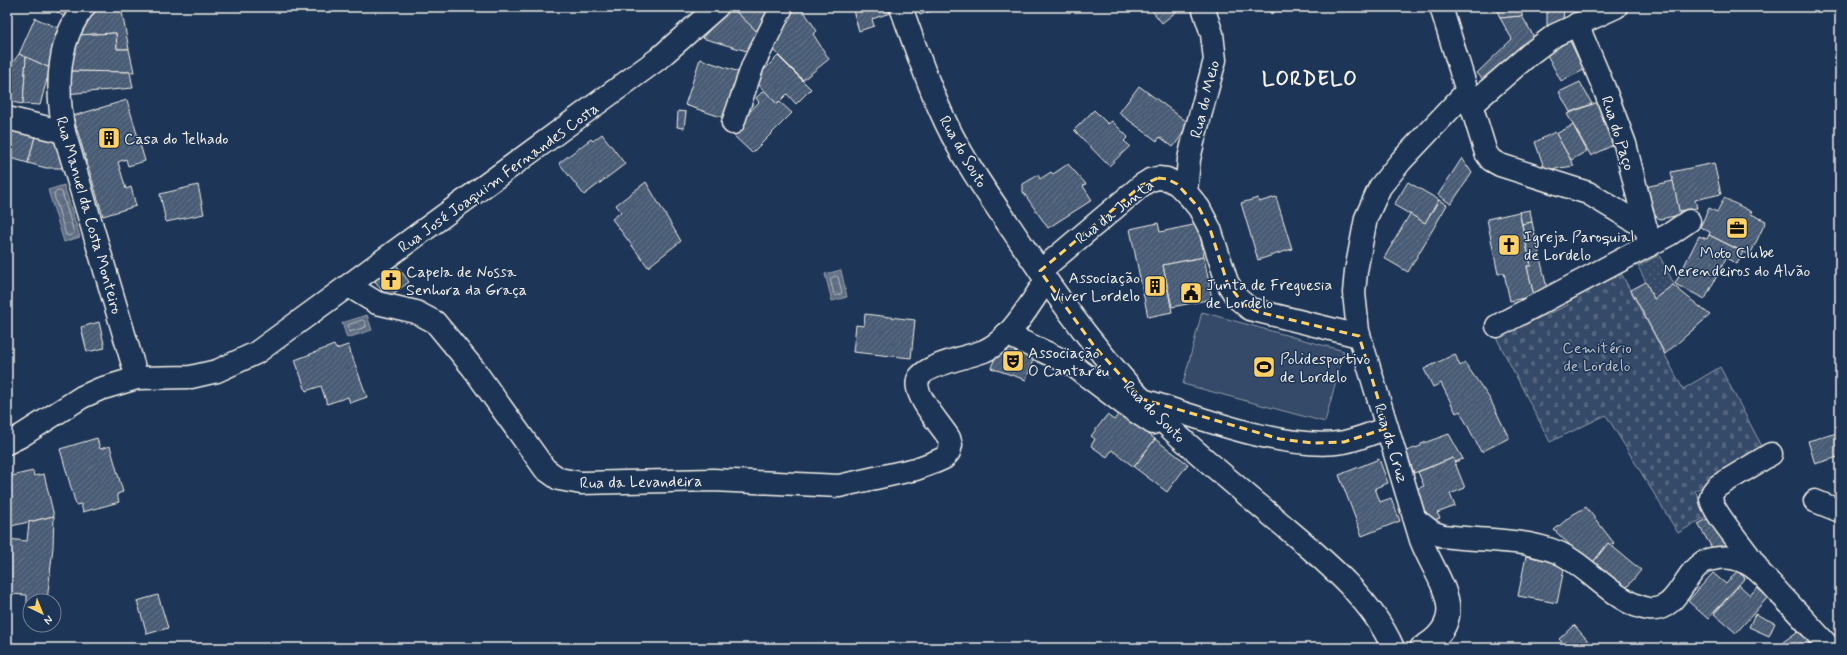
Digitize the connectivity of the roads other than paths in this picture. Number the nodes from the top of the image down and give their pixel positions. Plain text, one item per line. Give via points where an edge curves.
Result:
1 (84, 7) edge
2 (717, 7) edge
3 (782, 7) edge
4 (901, 7) edge
5 (1203, 7) edge
6 (1441, 7) edge
7 (1616, 7) edge
8 (1577, 24) junction
9 (1469, 98) junction
10 (7, 118) edge
11 (733, 123) dead end
12 (64, 132) junction
13 (1186, 193) junction
14 (1689, 222) dead end
15 (1648, 236) junction
16 (1043, 276) junction
17 (349, 286) junction
18 (1497, 326) dead end
19 (1006, 334) junction
20 (1359, 336) junction
21 (137, 378) junction
22 (1142, 399) junction
23 (1387, 428) junction
24 (7, 443) edge
25 (1193, 449) junction
26 (1772, 454) dead end
27 (944, 458) joint
28 (1815, 501) dead end
29 (1840, 511) edge
30 (1415, 519) junction
31 (1760, 573) junction
32 (1394, 648) edge
33 (1421, 648) edge
34 (1830, 648) edge

1 - 12 street, Rua Manuel da Costa Monteiro via 72,25 63,49 59,91
2 - 17 street, Rua José Joaquim Fernandes Costa via 658,59
3 - 11 street via 754,65
4 - 16 street, Rua do Souto via 936,103 957,144
5 - 13 street, Rua do Meio via 1212,34 1215,60 1189,158
6 - 9 street
7 - 8 street, Rua da Cruz
8 - 9 street, Rua da Cruz via 1555,35
8 - 15 street, Rua do Paço via 1625,144
9 - 15 street via 1486,153 1491,160 1588,193
9 - 20 street, Rua da Cruz via 1390,173 1372,202 1366,218 1356,271 1354,292
10 - 12 street
12 - 21 street, Rua Manuel da Costa Monteiro
13 - 16 street, Rua da Junta via 1167,179 1150,180
13 - 20 street, Rua da Junta via 1205,218 1227,282 1243,304 1258,312
14 - 15 street via 1670,234
15 - 18 street
16 - 19 street, Rua da Junta
16 - 22 street, Rua do Souto via 1094,346
17 - 21 street, Rua José Joaquim Fernandes Costa via 256,353 237,363 217,371 191,376
17 - 27 street, Rua da Levandeira via 377,303 416,312 435,322 473,368 539,461 551,475 559,479 581,483 713,480 840,486 916,469
19 - 25 street via 1071,364 1124,404
19 - 27 street, Rua da Junta via 985,350 921,375 918,381 920,395 950,438 949,452
20 - 23 street, Rua da Cruz
21 - 24 street, Rua José Joaquim Fernandes Costa via 82,397
22 - 23 street via 1239,429 1296,442 1344,442
22 - 25 street, Rua do Souto
23 - 30 street, Rua da Cruz
25 - 32 street, Rua do Souto via 1339,576 1376,618
26 - 31 street via 1718,486 1711,496 1715,508
28 - 29 street
30 - 31 street via 1428,530 1443,536 1526,544 1558,553 1630,602 1650,609 1658,608 1672,600 1694,570 1707,560 1736,558
30 - 33 street, Rua da Cruz via 1424,549 1443,584 1448,604 1447,620 1443,629
31 - 34 street

